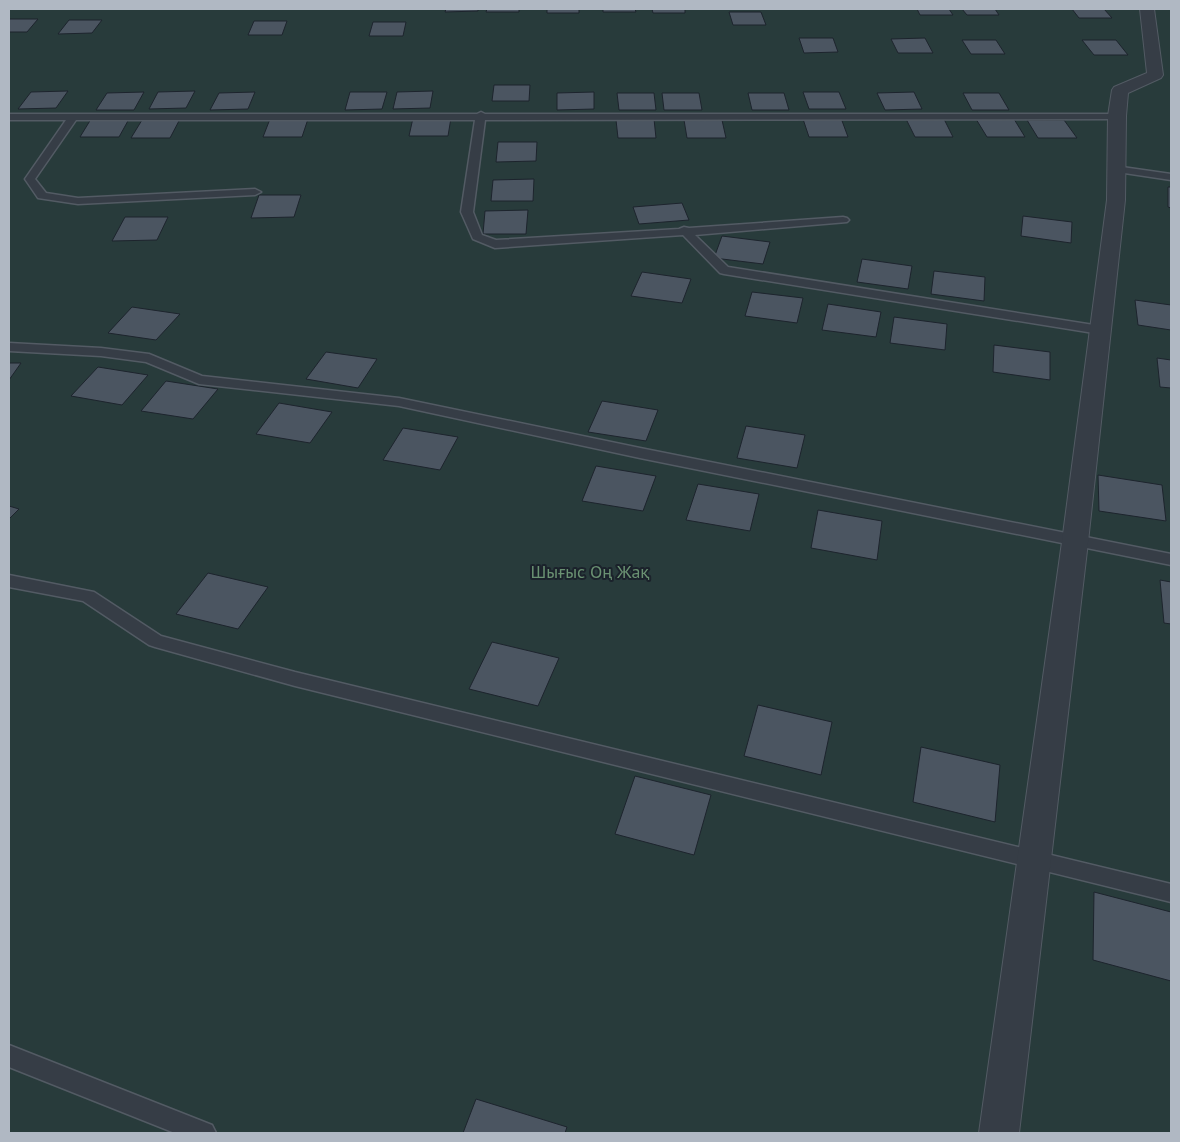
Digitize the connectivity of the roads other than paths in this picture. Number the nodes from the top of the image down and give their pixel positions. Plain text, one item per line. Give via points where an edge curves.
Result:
1 (1147, 9) edge
2 (481, 115) junction
3 (9, 116) edge
4 (1116, 116) junction
5 (73, 117) junction
6 (1115, 169) junction
7 (1171, 177) edge
8 (255, 192) dead end
9 (843, 220) dead end
10 (684, 230) junction
11 (1100, 330) junction
12 (9, 347) edge
13 (1076, 542) junction
14 (1171, 560) edge
15 (9, 581) edge
16 (1034, 859) junction
17 (1171, 893) edge
18 (9, 1056) edge
19 (204, 1133) edge
20 (999, 1133) edge

1 - 4 street via 1155,75 1120,90
2 - 4 lane
2 - 5 lane
2 - 10 lane via 467,212 477,237 494,244
3 - 5 lane
4 - 6 street
5 - 8 lane via 30,179 42,196 78,201
6 - 7 lane
6 - 11 street via 1116,200
9 - 10 lane
10 - 11 lane via 724,270
11 - 13 street
12 - 13 lane via 149,358 199,380 399,402
13 - 14 lane
13 - 16 street
15 - 16 lane via 88,596 155,641 295,679
16 - 17 lane
16 - 20 street
18 - 19 lane

